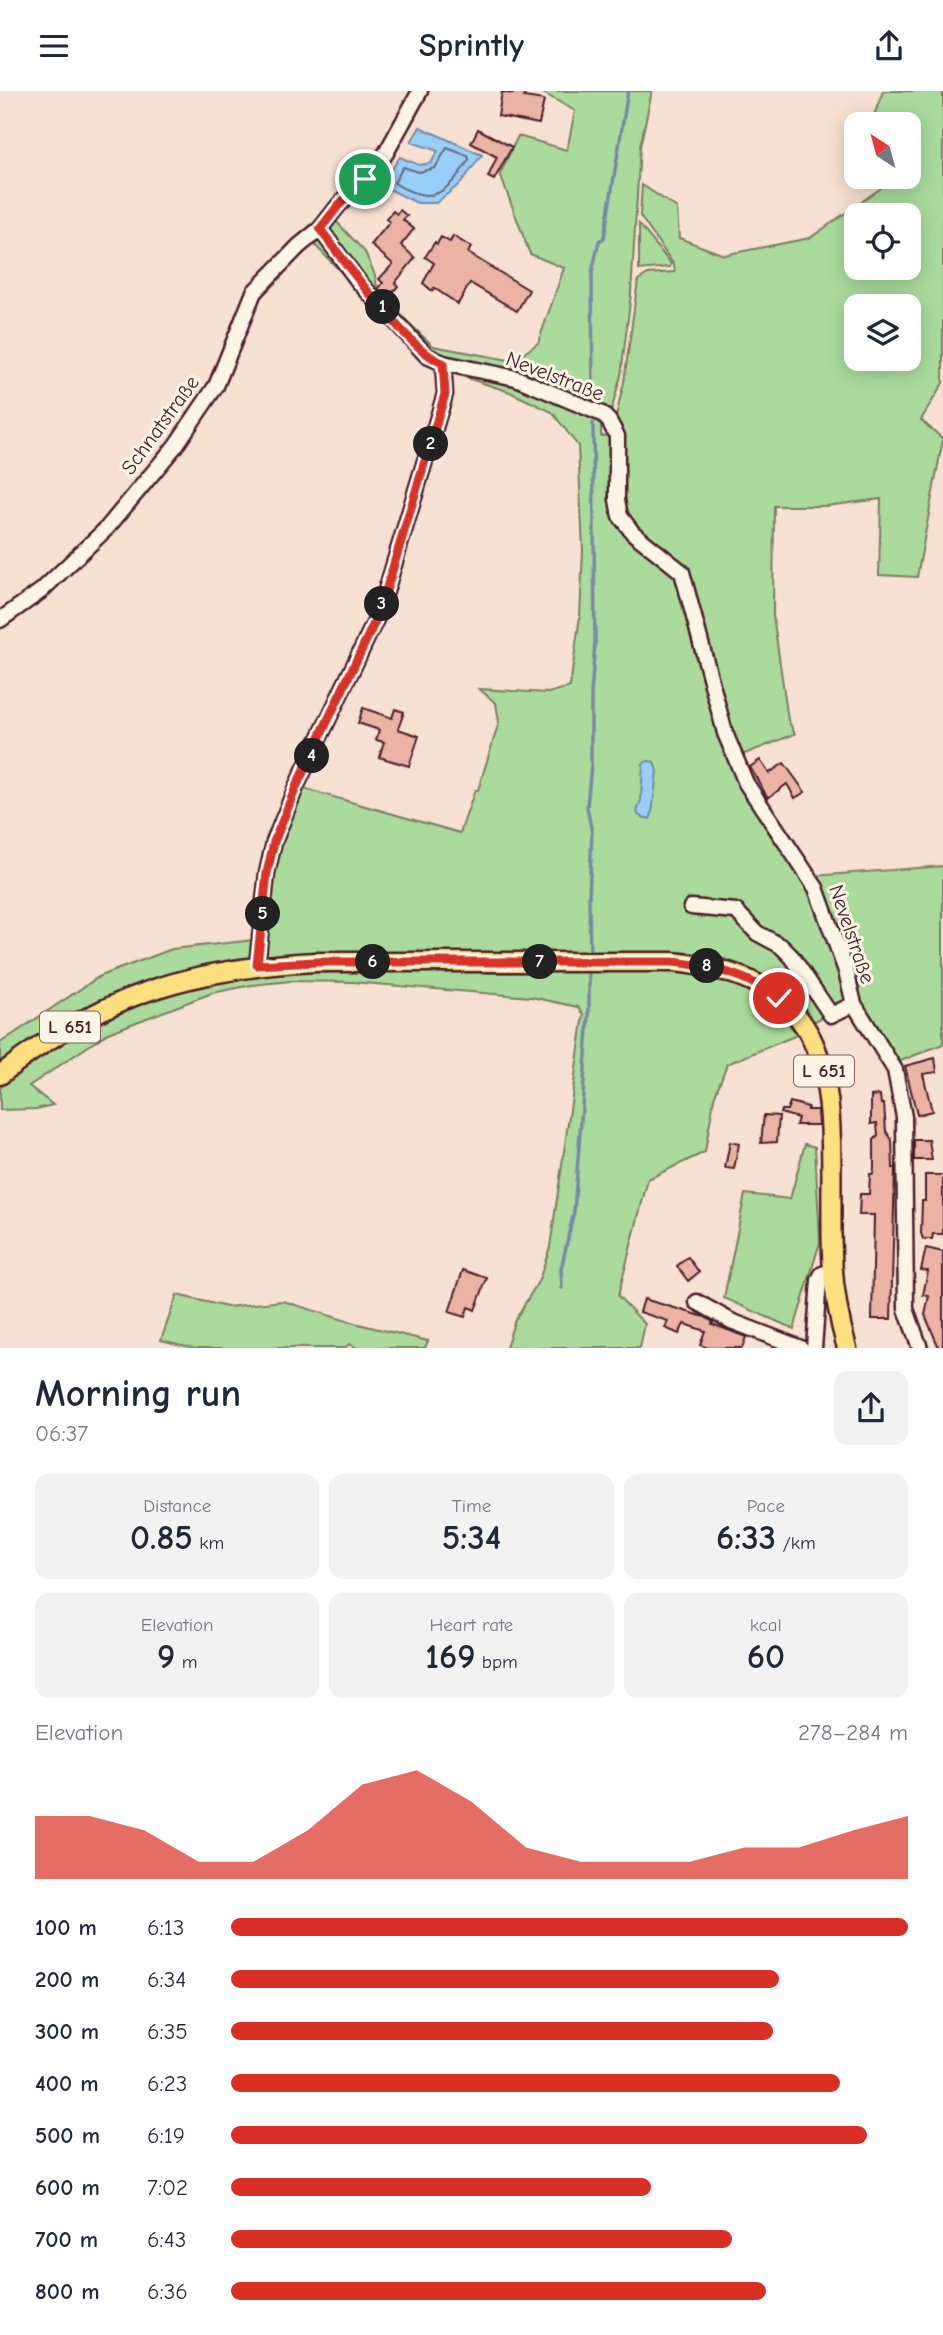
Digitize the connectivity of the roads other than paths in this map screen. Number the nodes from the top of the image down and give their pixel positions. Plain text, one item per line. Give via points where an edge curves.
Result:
1 (420, 91) edge
2 (320, 229) junction
3 (443, 363) junction
4 (0, 621) edge
5 (691, 907) dead end
6 (257, 965) junction
7 (853, 1004) junction
8 (0, 1075) edge
9 (833, 1272) junction
10 (696, 1302) dead end
11 (801, 1348) edge
12 (814, 1348) edge
13 (847, 1348) edge
14 (920, 1348) edge

1 - 2 street via 386,153
2 - 3 street, Nevelstraße via 359,282 427,356
2 - 4 street, Schnatstraße via 250,297 216,386 176,445 107,528 41,591
3 - 6 street via 445,394 380,611 274,842
3 - 7 street, Nevelstraße via 516,378 602,414 614,428 620,516 633,533 682,572 725,733 746,783 816,888
5 - 7 street, Nevelstraße via 736,911 757,933 792,957 831,1014
6 - 8 main road, L 651 via 188,978 105,1008
6 - 9 main road, L 651 via 673,962 721,969 765,988 794,1013 818,1052 826,1078
7 - 14 street, Nevelstraße via 895,1070 904,1117 906,1309
9 - 12 street via 822,1274 819,1280
9 - 13 main road, L 651
10 - 11 street

